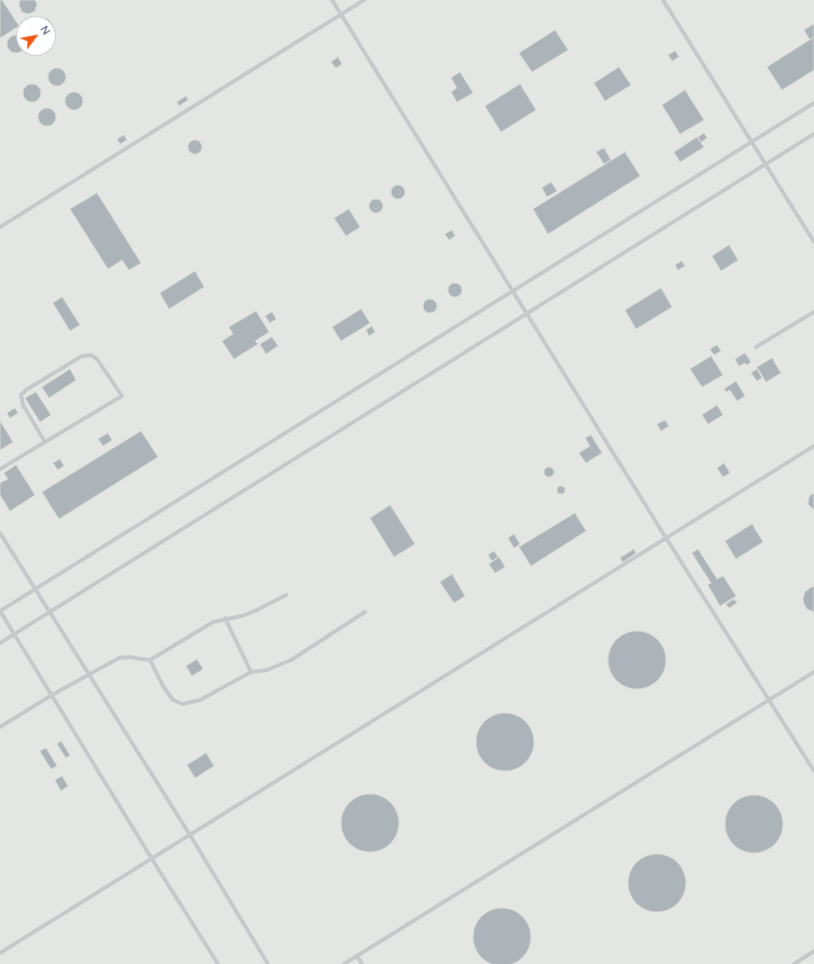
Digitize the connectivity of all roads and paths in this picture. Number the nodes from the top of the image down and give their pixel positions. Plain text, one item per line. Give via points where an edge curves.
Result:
1 (332, 0) edge
2 (364, 0) edge
3 (663, 0) edge
4 (341, 14) junction
5 (814, 103) edge
6 (814, 134) edge
7 (752, 142) junction
8 (766, 164) junction
9 (0, 227) edge
10 (814, 242) edge
11 (513, 290) junction
12 (814, 312) edge
13 (527, 313) junction
14 (756, 347) dead end
15 (45, 442) junction
16 (814, 446) edge
17 (0, 469) edge
18 (0, 533) edge
19 (666, 538) junction
20 (34, 589) junction
21 (286, 595) dead end
22 (0, 611) edge
23 (49, 612) junction
24 (365, 612) dead end
25 (225, 618) junction
26 (14, 634) junction
27 (0, 643) edge
28 (150, 660) junction
29 (251, 672) junction
30 (814, 672) edge
31 (88, 675) junction
32 (52, 695) junction
33 (770, 700) junction
34 (0, 727) edge
35 (814, 771) edge
36 (190, 836) junction
37 (152, 859) junction
38 (814, 951) edge
39 (0, 954) edge
40 (357, 956) junction
41 (218, 964) edge
42 (268, 964) edge
43 (344, 964) edge
44 (362, 964) edge
45 (794, 964) edge

1 - 4 lane
2 - 4 lane
3 - 7 lane
4 - 9 lane
4 - 11 lane
5 - 7 lane
6 - 8 lane
7 - 8 lane
7 - 11 lane
8 - 10 lane
8 - 13 lane
11 - 13 lane
11 - 20 lane
12 - 14 lane
13 - 19 lane
13 - 23 lane
15 - 15 lane via 122,396 98,359 91,355 82,356 26,390 21,396 23,405
15 - 17 lane
16 - 19 lane
18 - 20 lane
19 - 33 lane
19 - 36 lane
20 - 22 lane
20 - 23 lane
21 - 25 lane via 242,616
22 - 26 lane
23 - 26 lane
23 - 31 lane
24 - 29 lane via 291,660 267,670
25 - 28 lane via 213,622
25 - 29 lane
26 - 27 lane
26 - 32 lane
28 - 29 lane via 173,700 183,704 200,700
28 - 31 lane via 130,656 119,658
30 - 33 lane
31 - 32 lane
31 - 36 lane
32 - 34 lane
32 - 37 lane
33 - 35 lane
33 - 40 lane
36 - 37 lane
36 - 42 lane
37 - 39 lane
37 - 41 lane
38 - 45 lane
40 - 43 lane
40 - 44 lane

